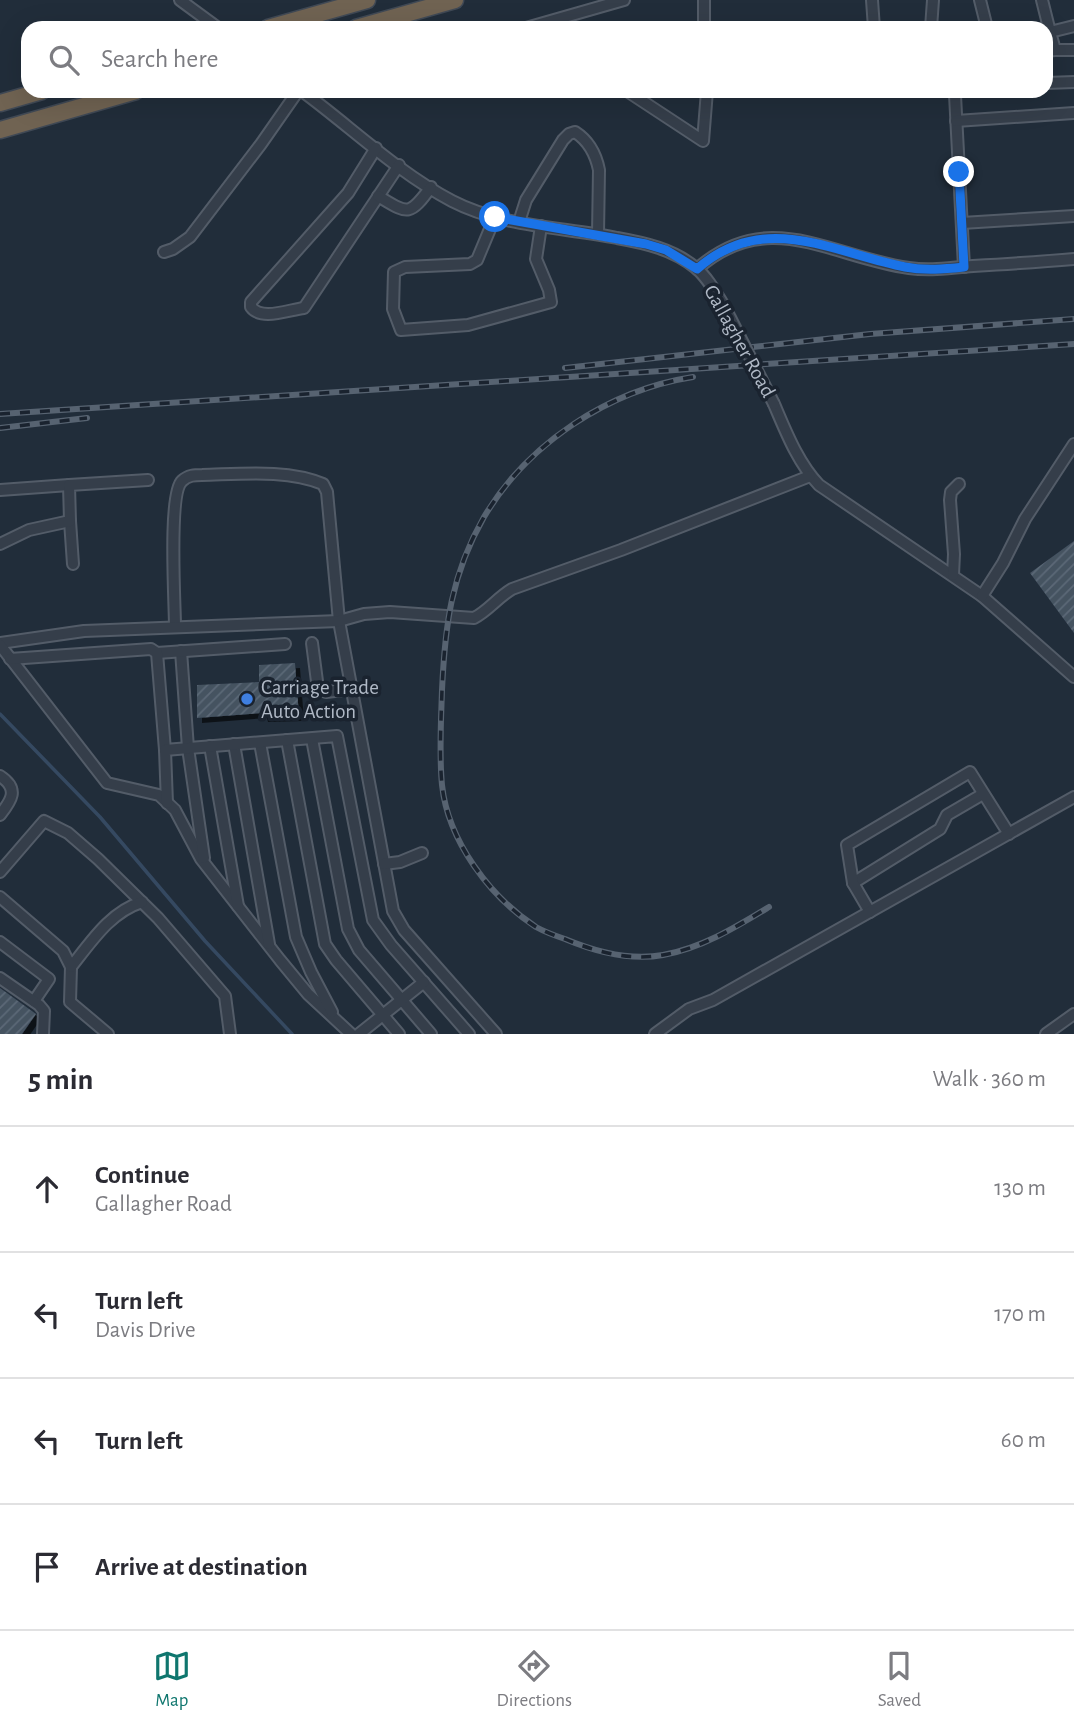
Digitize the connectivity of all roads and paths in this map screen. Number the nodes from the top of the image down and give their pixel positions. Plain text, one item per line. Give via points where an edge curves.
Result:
1 (182, 0) edge
2 (367, 0) edge
3 (455, 0) edge
4 (624, 0) edge
5 (704, 0) edge
6 (873, 0) edge
7 (933, 0) edge
8 (980, 0) edge
9 (1042, 0) edge
10 (209, 21) edge
11 (293, 21) edge
12 (381, 21) edge
13 (564, 21) edge
14 (704, 21) edge
15 (874, 21) edge
16 (932, 21) edge
17 (985, 21) edge
18 (1047, 21) edge
19 (1074, 26) edge
20 (1053, 31) edge
21 (1053, 50) edge
22 (1074, 50) edge
23 (1074, 82) edge
24 (1053, 83) edge
25 (21, 97) edge
26 (112, 98) edge
27 (300, 98) edge
28 (313, 98) edge
29 (638, 98) edge
30 (706, 98) edge
31 (957, 98) edge
32 (0, 103) edge
33 (1074, 113) edge
34 (956, 121) junction
35 (0, 130) edge
36 (376, 148) junction
37 (399, 165) junction
38 (431, 187) junction
39 (378, 196) junction
40 (1074, 216) edge
41 (495, 217) junction
42 (519, 222) junction
43 (962, 223) junction
44 (541, 226) junction
45 (598, 234) junction
46 (164, 253) dead end
47 (1074, 259) edge
48 (964, 267) junction
49 (697, 269) junction
50 (1074, 444) edge
51 (810, 476) junction
52 (148, 480) dead end
53 (959, 484) dead end
54 (69, 485) junction
55 (0, 490) edge
56 (70, 521) junction
57 (0, 544) edge
58 (73, 564) dead end
59 (953, 575) junction
60 (982, 596) junction
61 (339, 621) junction
62 (175, 627) junction
63 (312, 643) dead end
64 (0, 644) edge
65 (285, 644) dead end
66 (181, 651) junction
67 (157, 653) junction
68 (10, 659) junction
69 (1074, 677) edge
70 (352, 689) junction
71 (312, 739) junction
72 (287, 740) junction
73 (260, 743) junction
74 (234, 744) junction
75 (211, 746) junction
76 (188, 748) junction
77 (165, 750) junction
78 (0, 776) edge
79 (984, 794) junction
80 (1074, 797) edge
81 (167, 803) junction
82 (0, 815) edge
83 (1009, 834) junction
84 (422, 853) dead end
85 (205, 864) junction
86 (384, 864) junction
87 (0, 872) edge
88 (853, 883) junction
89 (0, 897) edge
90 (142, 902) junction
91 (238, 907) junction
92 (870, 912) junction
93 (0, 942) edge
94 (269, 947) junction
95 (71, 967) junction
96 (0, 978) edge
97 (424, 982) junction
98 (402, 1000) junction
99 (34, 1001) junction
100 (1074, 1014) edge
101 (383, 1015) junction
102 (335, 1018) junction
103 (43, 1034) edge
104 (108, 1034) edge
105 (230, 1034) edge
106 (351, 1034) edge
107 (359, 1034) edge
108 (399, 1034) edge
109 (432, 1034) edge
110 (470, 1034) edge
111 (496, 1034) edge
112 (655, 1034) edge
113 (1046, 1034) edge

1 - 10 street
2 - 11 highway
3 - 12 highway
4 - 13 street
5 - 14 street
6 - 15 street
7 - 16 street
8 - 17 street
9 - 18 street
19 - 20 street
21 - 22 street
23 - 24 street
25 - 32 highway
26 - 35 highway
27 - 46 street via 190,237
28 - 36 street, Gallagher Road
29 - 30 street via 703,141
31 - 34 street
33 - 34 street
34 - 43 street
36 - 37 street, Gallagher Road
36 - 39 street via 348,193 251,302 255,312 304,308
37 - 38 street, Gallagher Road
37 - 39 street
38 - 39 street via 410,211
38 - 41 street, Gallagher Road
40 - 43 street
41 - 42 street, Gallagher Road
41 - 44 street via 477,260 470,264 405,267 394,272 393,309 401,330 468,325 551,302 536,259
42 - 44 street, Gallagher Road
42 - 45 street via 526,200 563,140 575,132 595,154 599,170
43 - 48 street
44 - 45 street, Gallagher Road
45 - 49 street, Gallagher Road via 666,250
47 - 48 street
48 - 49 street via 908,268 771,237 740,242 715,253
49 - 51 street, Gallagher Road, bridge via 724,306
50 - 60 street via 1036,500
51 - 59 street, Gallagher Road
51 - 61 street via 512,589 474,618 390,612
52 - 54 street
53 - 59 street via 950,500
54 - 55 street
54 - 56 street
56 - 57 street via 29,530
56 - 58 street
59 - 60 street, Gallagher Road
60 - 69 street, Gallagher Road
61 - 62 street
61 - 62 street via 323,484 291,476 202,475 183,480 177,488
61 - 70 street
62 - 64 street via 84,631
63 - 70 street via 318,689
64 - 68 street
65 - 66 street
66 - 67 street
66 - 76 street
67 - 68 street via 151,649
67 - 77 street
68 - 81 street via 107,783 159,795
70 - 86 street
71 - 72 street
71 - 97 street via 337,736 373,920
71 - 98 street via 348,929 359,950
72 - 73 street
72 - 101 street via 325,944
73 - 74 street
73 - 102 street via 296,937
74 - 75 street
74 - 94 street
75 - 76 street
75 - 91 street
76 - 77 street
76 - 85 street
77 - 81 street
78 - 82 street via 12,790 12,800
79 - 83 street
79 - 88 street via 947,815 940,830
79 - 88 street via 970,772 847,845
80 - 83 street
81 - 85 street
83 - 92 street
84 - 86 street
85 - 91 street
86 - 111 street via 397,921
87 - 90 street via 44,821 68,833
88 - 92 street
89 - 95 street via 63,951
90 - 95 street via 110,919
90 - 105 street via 225,996
91 - 94 street
92 - 112 street via 689,1009
93 - 99 street via 49,979
94 - 102 street
95 - 104 street via 70,1002
96 - 99 street
97 - 98 street
97 - 110 street
98 - 101 street
98 - 109 street
99 - 103 street via 44,1011
100 - 113 street
101 - 107 street
101 - 108 street
102 - 106 street

